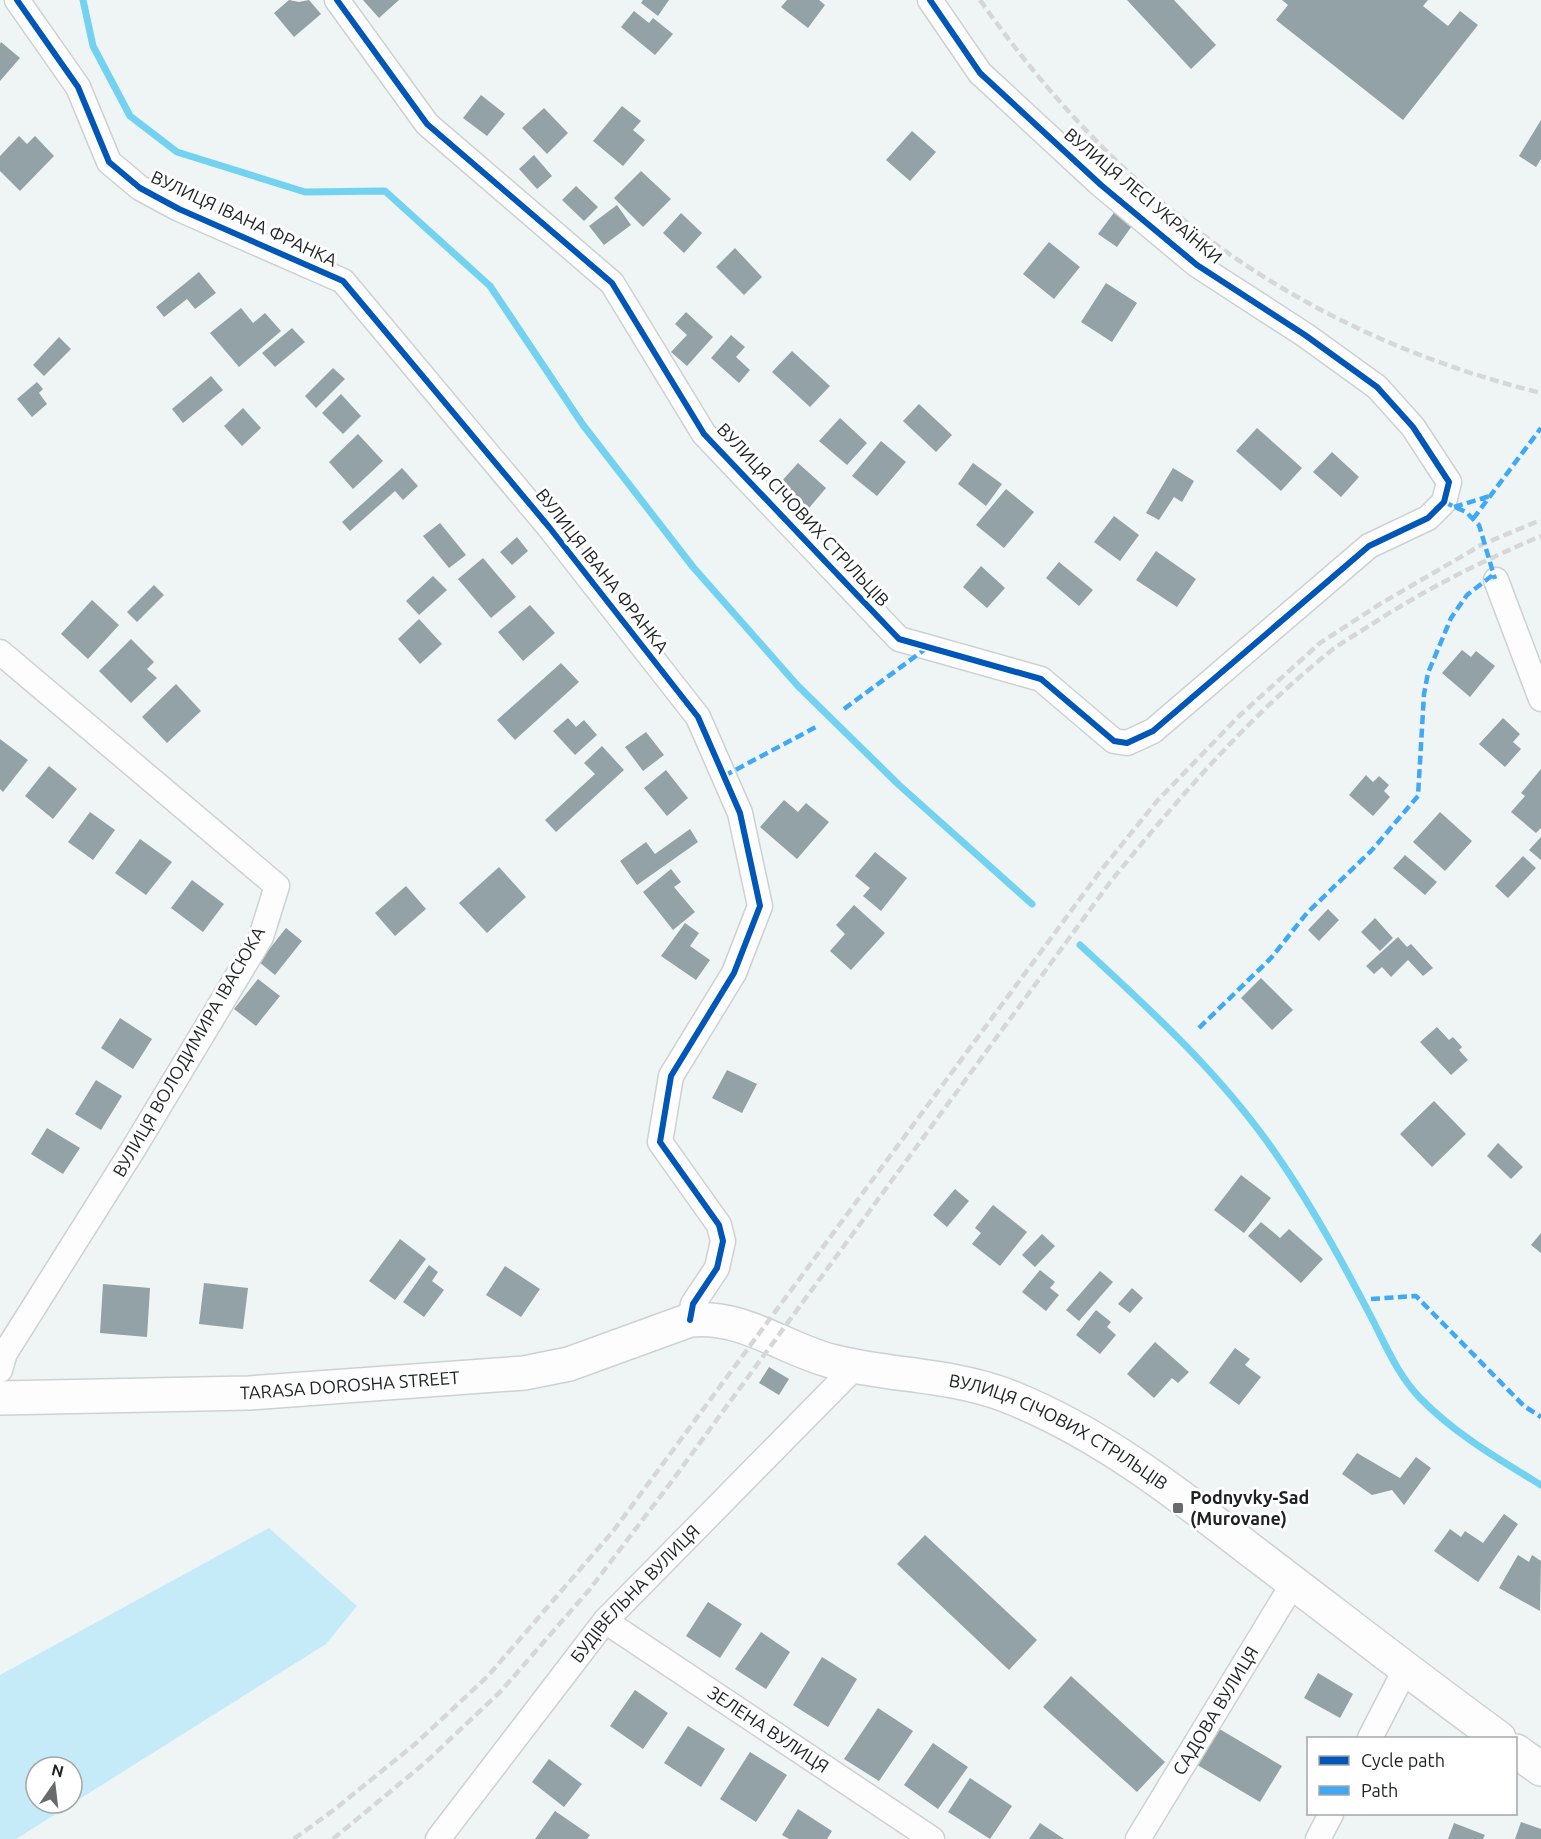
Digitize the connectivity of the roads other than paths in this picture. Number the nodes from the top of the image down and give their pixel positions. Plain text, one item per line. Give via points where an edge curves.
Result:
1 (17, 0) edge
2 (338, 0) edge
3 (930, 0) edge
4 (1496, 580) dead end
5 (0, 652) edge
6 (1541, 699) edge
7 (1127, 743) joint
8 (690, 1320) junction
9 (855, 1367) junction
10 (0, 1371) edge
11 (0, 1398) edge
12 (1294, 1582) junction
13 (605, 1621) junction
14 (1405, 1670) junction
15 (1371, 1737) edge
16 (1498, 1737) edge
17 (1517, 1752) edge
18 (1541, 1769) edge
19 (1331, 1815) edge
20 (446, 1836) edge
21 (932, 1839) edge
22 (1138, 1839) edge
23 (1318, 1839) edge

1 - 8 street, ВУЛИЦЯ ІВАНА ФРАНКА via 78,87 109,162 140,188 179,209 343,281 549,527 698,717 740,813 760,906 734,973 671,1076 660,1142 719,1224 723,1241 717,1268 693,1304
2 - 7 street, ВУЛИЦЯ СІЧОВИХ СТРІЛЬЦІВ via 427,124 612,283 704,434 899,639 1041,679 1114,741
3 - 7 street, ВУЛИЦЯ ЛЕСІ УКРАЇНКИ via 980,73 1101,185 1197,265 1377,387 1413,428 1449,482 1444,502 1428,518 1369,546 1153,731
4 - 6 street
5 - 10 street, ВУЛИЦЯ ВОЛОДИМИРА ІВАСЮКА via 277,886 261,937 5,1353
8 - 9 street, TARASA DOROSHA STREET via 735,1322 791,1348
8 - 11 street, TARASA DOROSHA STREET via 568,1364 524,1373 249,1393
9 - 12 street, ВУЛИЦЯ СІЧОВИХ СТРІЛЬЦІВ via 969,1384 1034,1408 1157,1480
9 - 13 street, БУДІВЕЛЬНА ВУЛИЦЯ
12 - 14 street, ВУЛИЦЯ СІЧОВИХ СТРІЛЬЦІВ
12 - 22 street, САДОВА ВУЛИЦЯ
13 - 20 street, БУДІВЕЛЬНА ВУЛИЦЯ
13 - 21 street, ЗЕЛЕНА ВУЛИЦЯ
14 - 15 street
14 - 16 street, ВУЛИЦЯ СІЧОВИХ СТРІЛЬЦІВ
17 - 18 street
19 - 23 street

